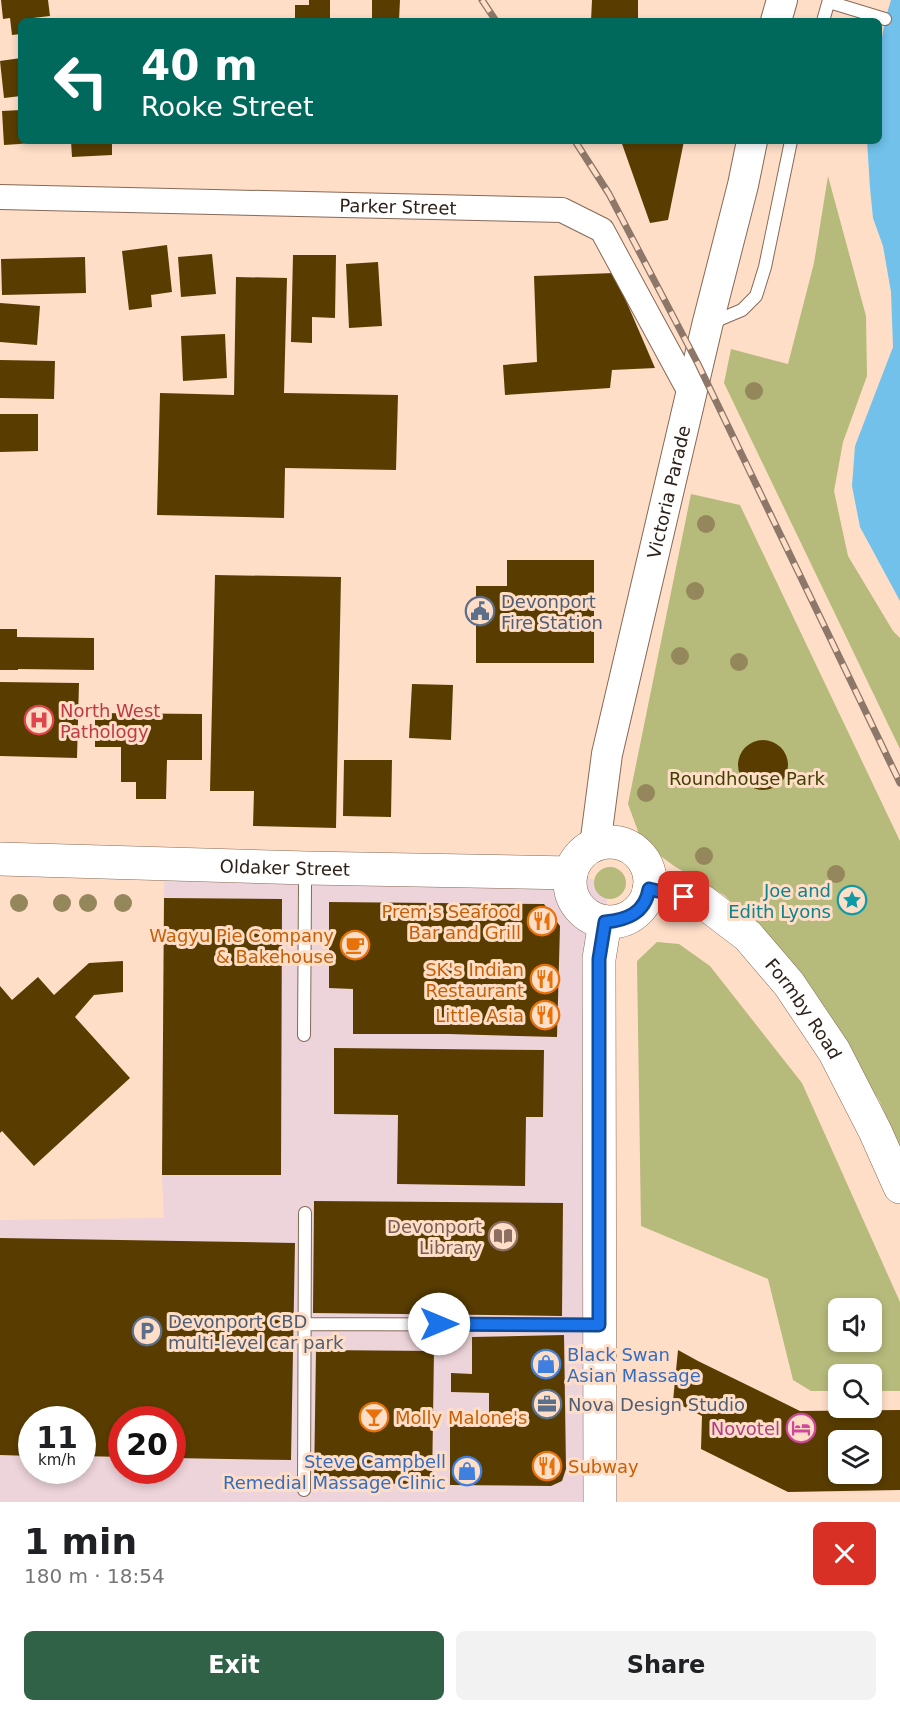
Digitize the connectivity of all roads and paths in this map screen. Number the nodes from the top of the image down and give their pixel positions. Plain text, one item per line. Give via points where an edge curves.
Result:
1 (782, 0) edge
2 (829, 1) edge
3 (777, 18) edge
4 (824, 18) edge
5 (882, 18) edge
6 (882, 18) edge
7 (885, 19) dead end
8 (751, 144) edge
9 (790, 144) edge
10 (0, 197) edge
11 (707, 326) junction
12 (691, 394) junction
13 (595, 846) junction
14 (0, 859) edge
15 (307, 868) junction
16 (570, 873) junction
17 (649, 889) junction
18 (605, 922) junction
19 (303, 1035) dead end
20 (900, 1187) edge
21 (305, 1213) dead end
22 (304, 1324) junction
23 (599, 1325) junction
24 (304, 1490) dead end
25 (600, 1502) edge

1 - 3 street
2 - 4 lane
2 - 5 lane
6 - 7 lane
8 - 11 street, Victoria Parade
9 - 11 lane via 756,296 742,310
10 - 12 street, Parker Street via 562,210 602,230
11 - 12 street, Victoria Parade
12 - 13 street, Victoria Parade via 608,754
13 - 16 main road via 583,853
13 - 17 main road via 613,843 638,854 646,866
14 - 15 main road, Oldaker Street
15 - 16 main road, Oldaker Street
15 - 19 lane
16 - 18 main road via 573,899 582,911
17 - 18 main road via 633,915
17 - 20 main road, Formby Road via 702,901 748,936 789,984 834,1052
18 - 23 main road via 599,959
21 - 22 lane
22 - 23 lane
22 - 24 lane
23 - 25 main road

